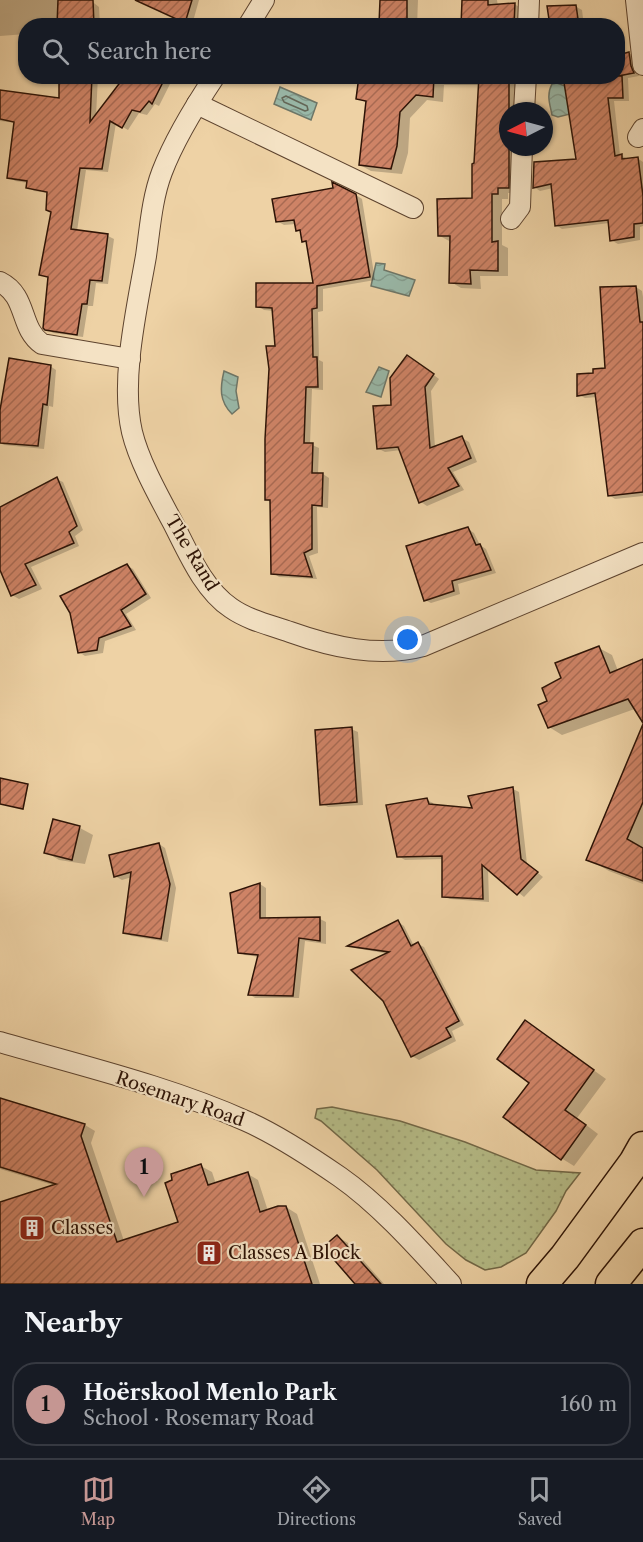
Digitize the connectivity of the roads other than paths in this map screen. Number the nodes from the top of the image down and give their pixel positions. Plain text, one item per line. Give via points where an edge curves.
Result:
1 (264, 0) edge
2 (530, 0) edge
3 (636, 0) edge
4 (253, 18) edge
5 (529, 18) edge
6 (643, 65) edge
7 (210, 84) edge
8 (526, 84) edge
9 (525, 102) edge
10 (197, 104) junction
11 (522, 156) edge
12 (413, 208) dead end
13 (511, 219) dead end
14 (0, 282) edge
15 (130, 359) junction
16 (643, 553) edge
17 (0, 1042) edge
18 (643, 1147) edge
19 (643, 1244) edge
20 (451, 1284) edge
21 (542, 1284) edge
22 (611, 1284) edge

1 - 4 street
2 - 5 street
3 - 6 street
7 - 10 street, The Rand
8 - 9 street
10 - 12 street
10 - 15 street, The Rand via 168,158 158,188
11 - 13 street via 520,207
14 - 15 street via 15,293 34,338 42,344
15 - 16 street, The Rand via 132,433 148,473 202,577 225,603 246,617 348,648 407,650
17 - 20 street, Rosemary Road via 160,1089 249,1122 340,1177 405,1234
18 - 21 main road
19 - 22 main road

